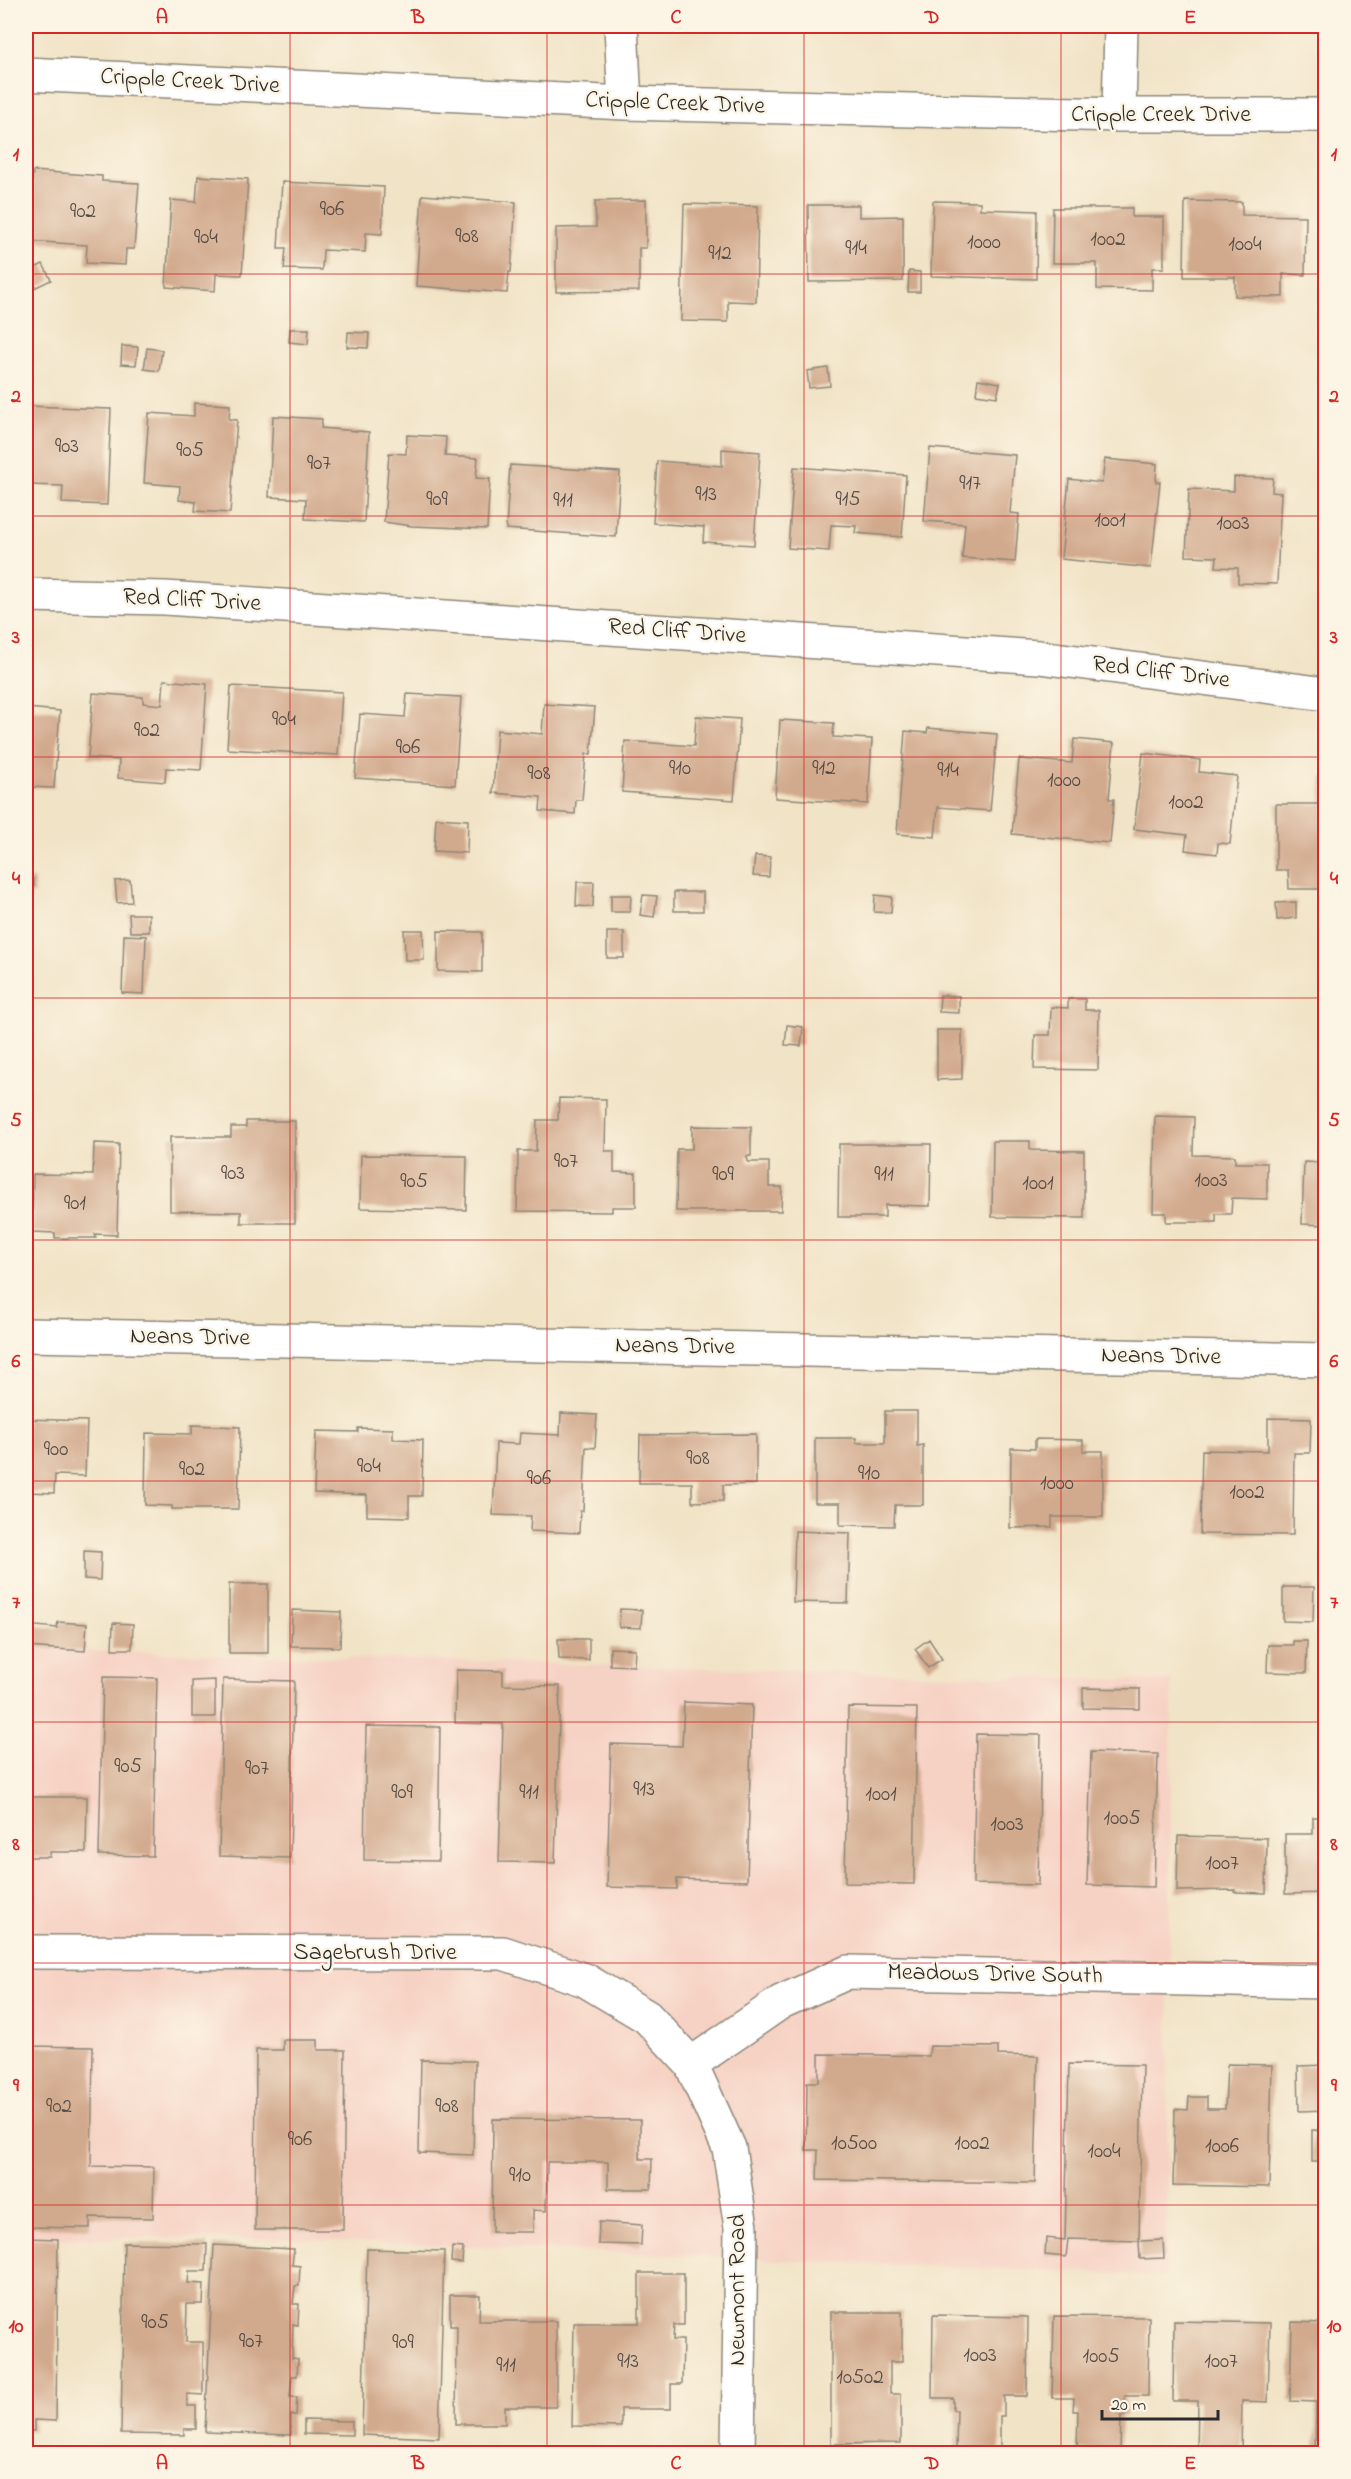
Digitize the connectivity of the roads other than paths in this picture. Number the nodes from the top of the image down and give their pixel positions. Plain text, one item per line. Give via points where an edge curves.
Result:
1 (621, 26) edge
2 (1121, 26) edge
3 (26, 74) edge
4 (625, 103) junction
5 (1119, 115) junction
6 (1326, 115) edge
7 (26, 595) edge
8 (1326, 694) edge
9 (26, 1335) edge
10 (1326, 1360) edge
11 (26, 1952) edge
12 (1326, 1982) edge
13 (691, 2064) junction
14 (738, 2454) edge

1 - 4 street
2 - 5 street
3 - 4 street, Cripple Creek Drive
4 - 5 street, Cripple Creek Drive
5 - 6 street, Cripple Creek Drive
7 - 8 street, Red Cliff Drive via 165,598 1038,657
9 - 10 street, Neans Drive
11 - 13 street, Sagebrush Drive via 503,1953 585,1980 647,2017
12 - 13 street, Meadows Drive South via 848,1972 781,2002
13 - 14 street, Newmont Road via 729,2148 741,2227

